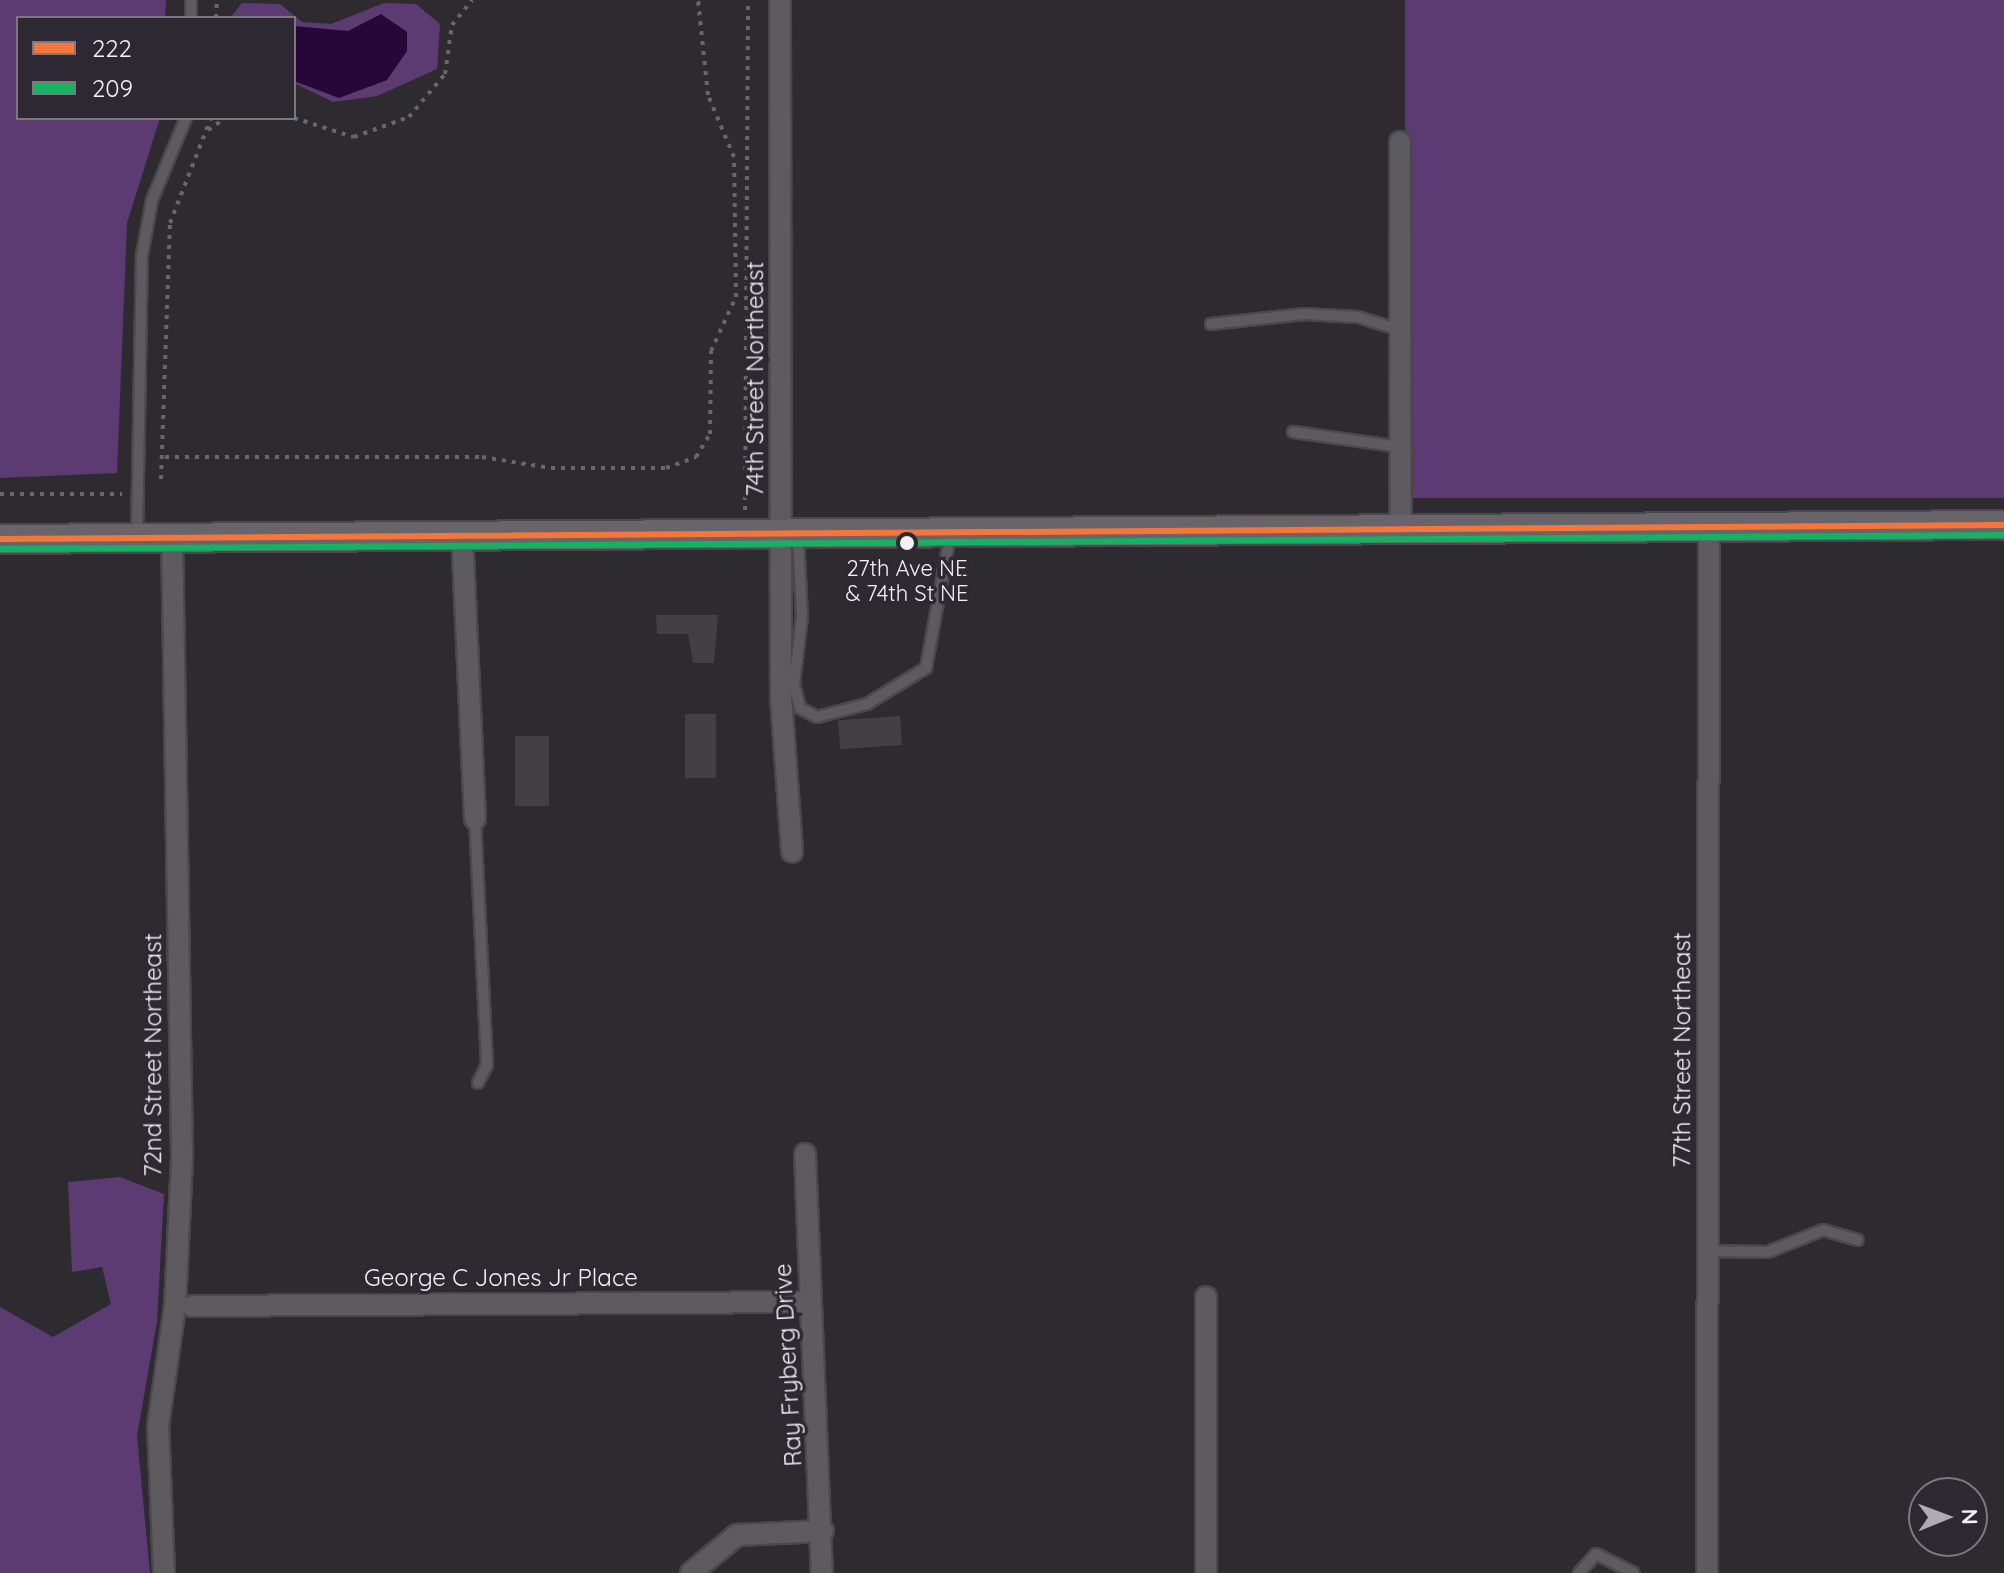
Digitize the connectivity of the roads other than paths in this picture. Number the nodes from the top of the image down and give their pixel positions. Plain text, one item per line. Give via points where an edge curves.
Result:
1 (780, 0) edge
2 (185, 120) edge
3 (1400, 142) dead end
4 (1211, 324) dead end
5 (1400, 330) junction
6 (1293, 432) dead end
7 (1401, 447) junction
8 (2004, 525) edge
9 (1709, 526) junction
10 (1401, 527) junction
11 (791, 530) junction
12 (951, 530) junction
13 (462, 532) junction
14 (137, 536) junction
15 (172, 536) junction
16 (0, 539) edge
17 (475, 819) joint
18 (792, 852) dead end
19 (478, 1083) dead end
20 (805, 1154) dead end
21 (1858, 1240) dead end
22 (1707, 1251) junction
23 (1206, 1297) dead end
24 (810, 1302) junction
25 (192, 1306) dead end
26 (823, 1531) junction
27 (164, 1573) edge
28 (691, 1573) edge
29 (822, 1573) edge
30 (1206, 1573) edge
31 (1579, 1573) edge
32 (1634, 1573) edge
33 (1707, 1573) edge

1 - 11 street, 74th Street Northeast
2 - 14 lane via 152,200 142,255
3 - 5 street
4 - 5 lane via 1304,314 1358,317
5 - 7 street
6 - 7 lane
7 - 10 street
8 - 9 street
9 - 10 street
9 - 22 street, 77th Street Northeast
10 - 12 street
11 - 12 street
11 - 12 lane via 802,616 794,684 800,708 817,717 867,704 926,668
11 - 13 street
11 - 18 street, 74th Street Northeast via 781,697
13 - 15 street
13 - 17 street
14 - 15 street
14 - 16 street
15 - 27 street, 72nd Street Northeast via 182,1156 175,1307 158,1426
17 - 19 lane via 487,1065
20 - 24 street, Ray Fryberg Drive
21 - 22 lane via 1823,1230 1768,1252
22 - 33 street, 77th Street Northeast
23 - 30 street
24 - 25 street, George C Jones Jr Place
24 - 26 street, Ray Fryberg Drive
26 - 28 street via 737,1535
26 - 29 street, Ray Fryberg Drive
31 - 32 lane via 1596,1554

